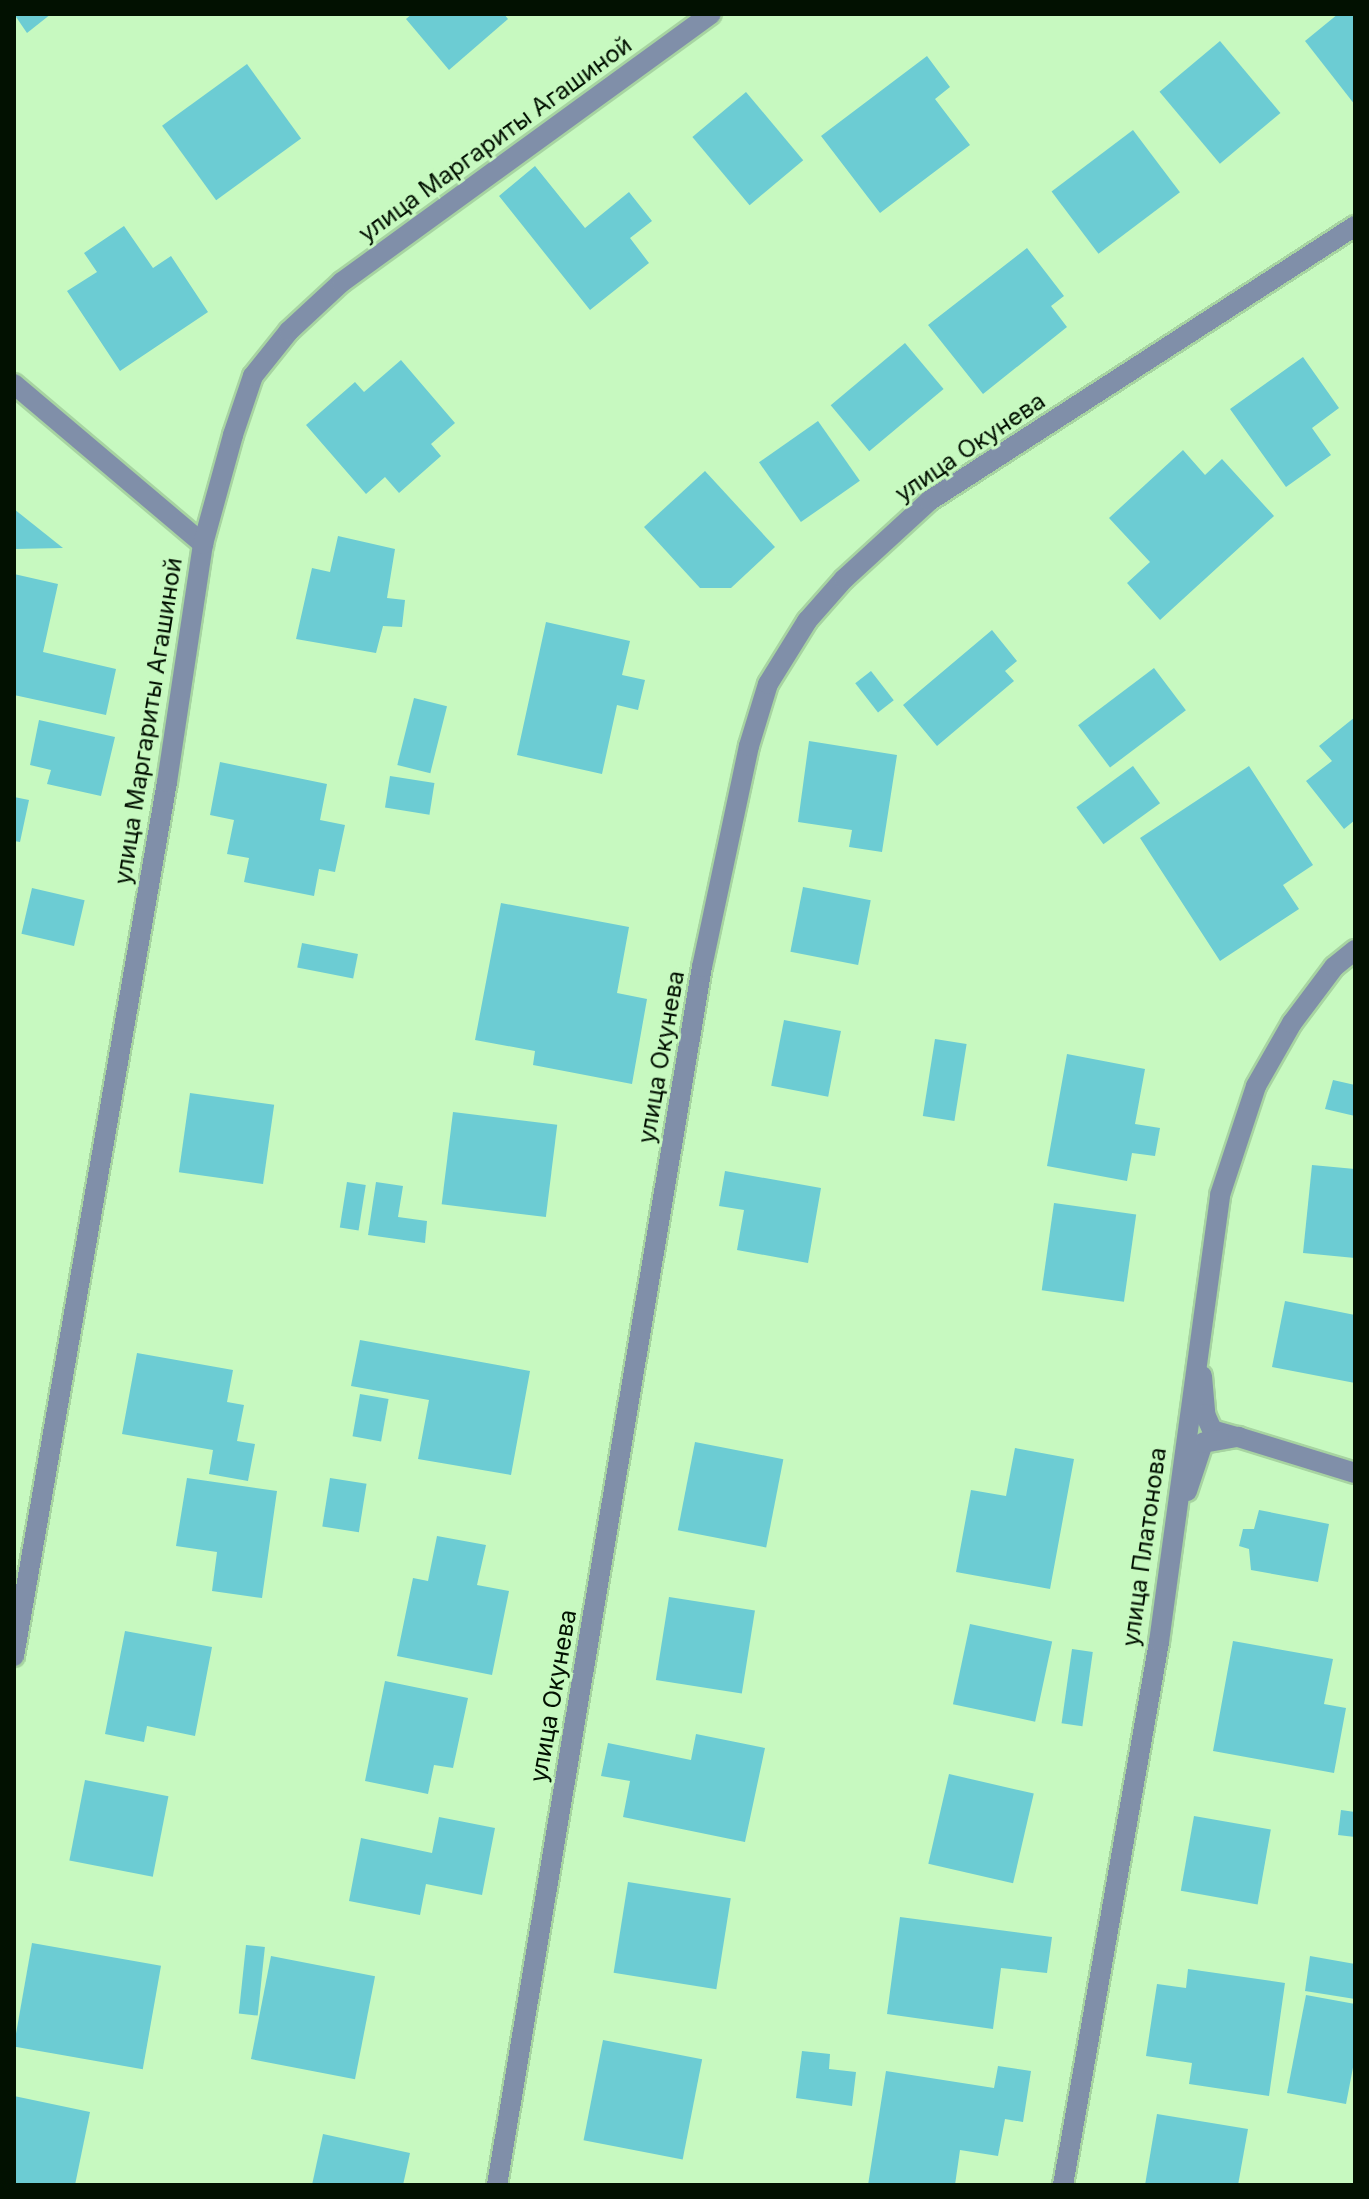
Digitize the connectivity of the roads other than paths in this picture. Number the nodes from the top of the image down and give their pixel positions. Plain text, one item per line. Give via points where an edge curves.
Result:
1 (711, 14) edge
2 (1355, 226) edge
3 (14, 384) edge
4 (203, 544) junction
5 (1355, 950) edge
6 (1199, 1344) junction
7 (1238, 1437) junction
8 (1355, 1472) edge
9 (1168, 1574) junction
10 (14, 1656) edge
11 (497, 2185) edge
12 (1063, 2185) edge

1 - 4 street, улица Маргариты Агашиной via 342,282 289,331 253,376
2 - 11 street, улица Окунева via 929,501 807,621 768,684 749,746 702,967
3 - 4 street
4 - 10 street, улица Маргариты Агашиной via 167,782
5 - 6 street, улица Платонова via 1334,967 1292,1023 1256,1086 1220,1195
6 - 7 street via 1205,1414 1212,1430
6 - 9 street, улица Платонова
7 - 8 street
7 - 9 street via 1203,1443
9 - 12 street, улица Платонова

